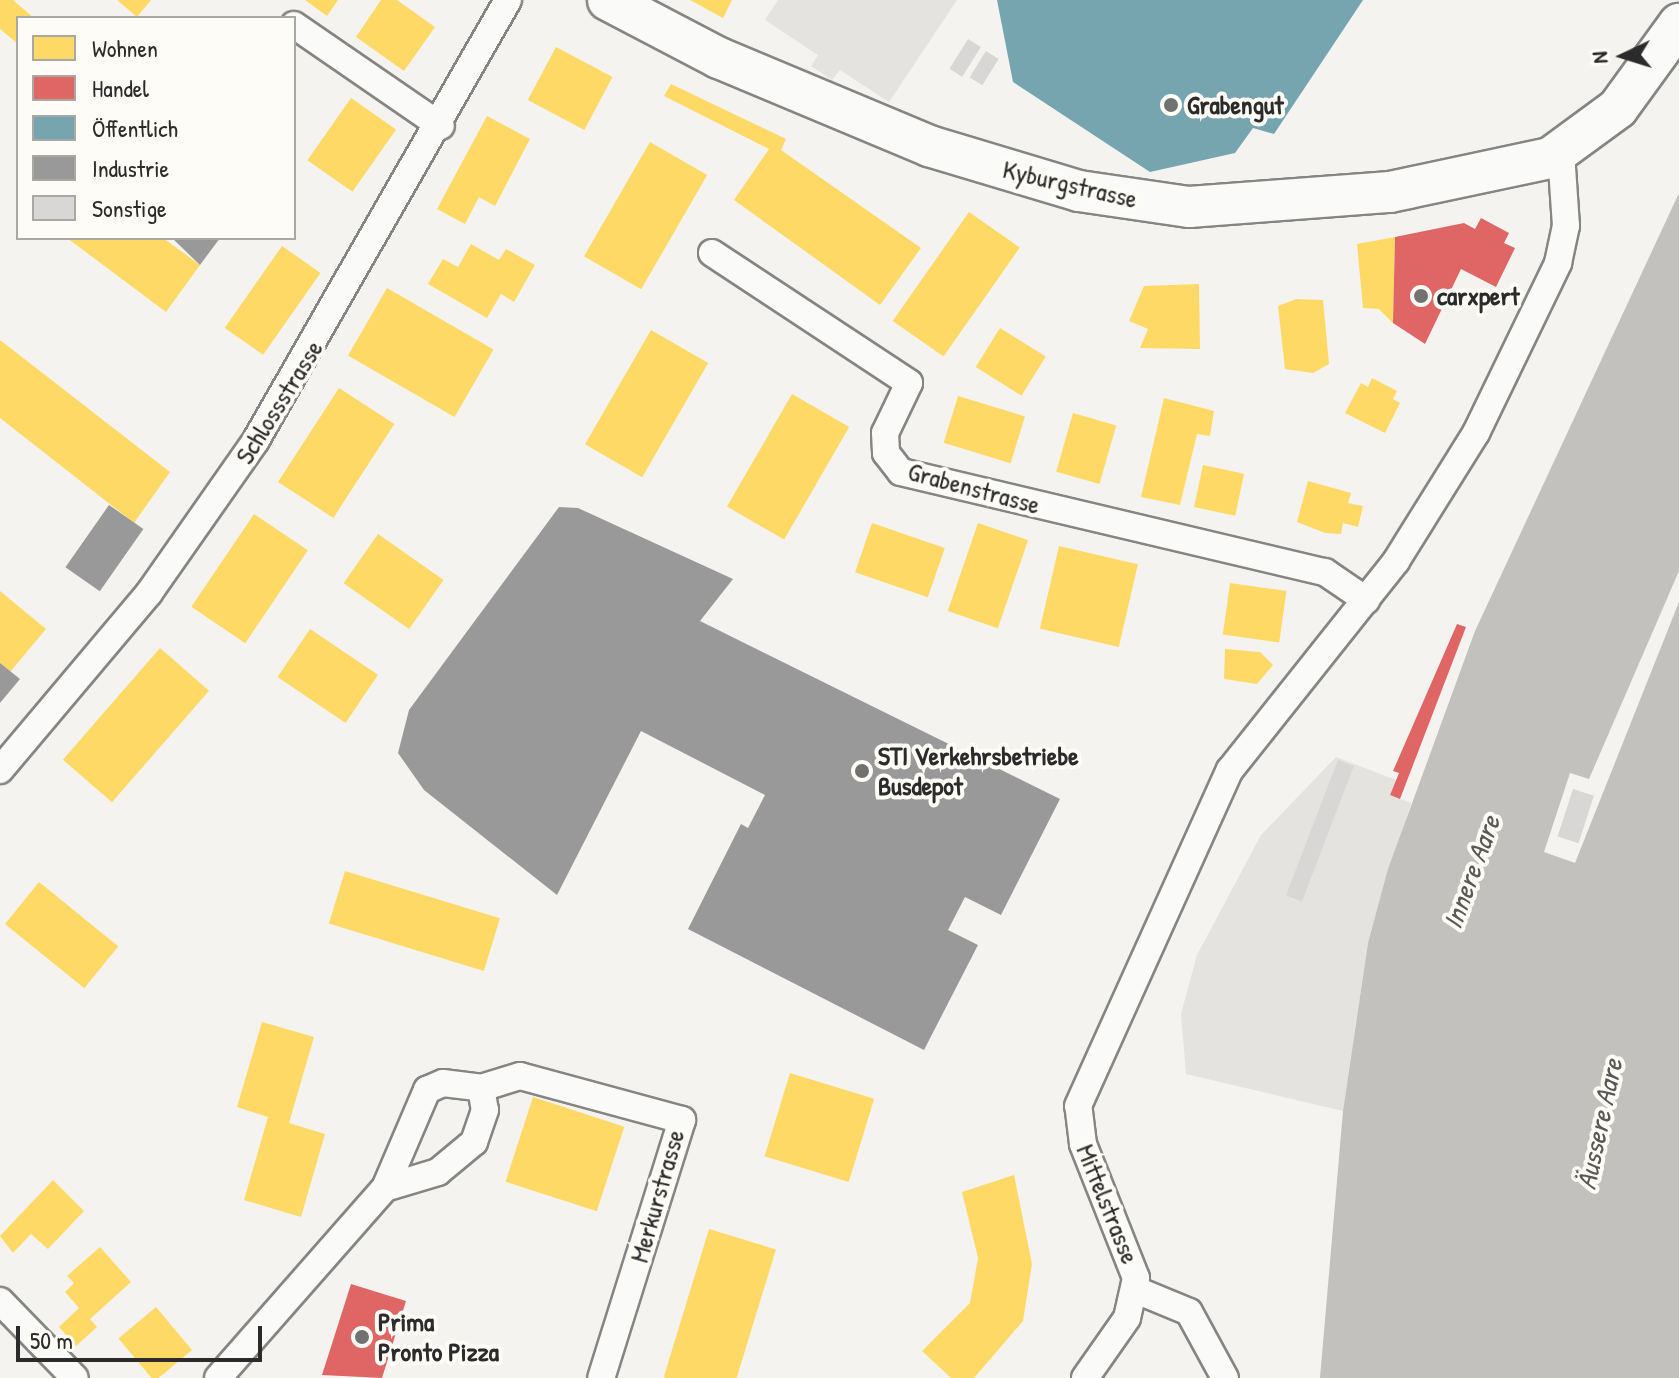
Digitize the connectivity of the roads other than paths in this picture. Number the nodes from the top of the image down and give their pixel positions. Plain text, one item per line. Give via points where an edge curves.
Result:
1 (508, 0) edge
2 (608, 0) edge
3 (1679, 24) edge
4 (296, 26) edge
5 (441, 126) junction
6 (1561, 153) junction
7 (712, 253) dead end
8 (1366, 600) junction
9 (0, 770) edge
10 (481, 1088) junction
11 (385, 1188) junction
12 (1136, 1290) junction
13 (0, 1301) edge
14 (75, 1378) edge
15 (218, 1378) edge
16 (601, 1378) edge
17 (1085, 1378) edge
18 (1225, 1378) edge

1 - 5 street, Schlossstrasse
2 - 6 main road, Kyburgstrasse via 719,58 929,146 1143,201 1316,201 1500,171
3 - 6 main road via 1618,108
4 - 5 street
5 - 9 street, Schlossstrasse via 308,356 201,523
6 - 8 street via 1566,226 1558,263 1476,433
7 - 8 street, Grabenstrasse via 909,383 885,433 886,453 901,472 1325,572
8 - 12 street, Mittelstrasse via 1230,770 1130,979 1078,1106 1078,1126 1128,1245
10 - 11 street via 485,1110 474,1142 438,1172
10 - 11 street, Merkurstrasse via 443,1083 427,1090
10 - 16 street, Merkurstrasse via 520,1076 682,1120
11 - 15 street, Merkurstrasse
12 - 17 street, Mittelstrasse via 1127,1318
12 - 18 street via 1189,1312
13 - 14 street

